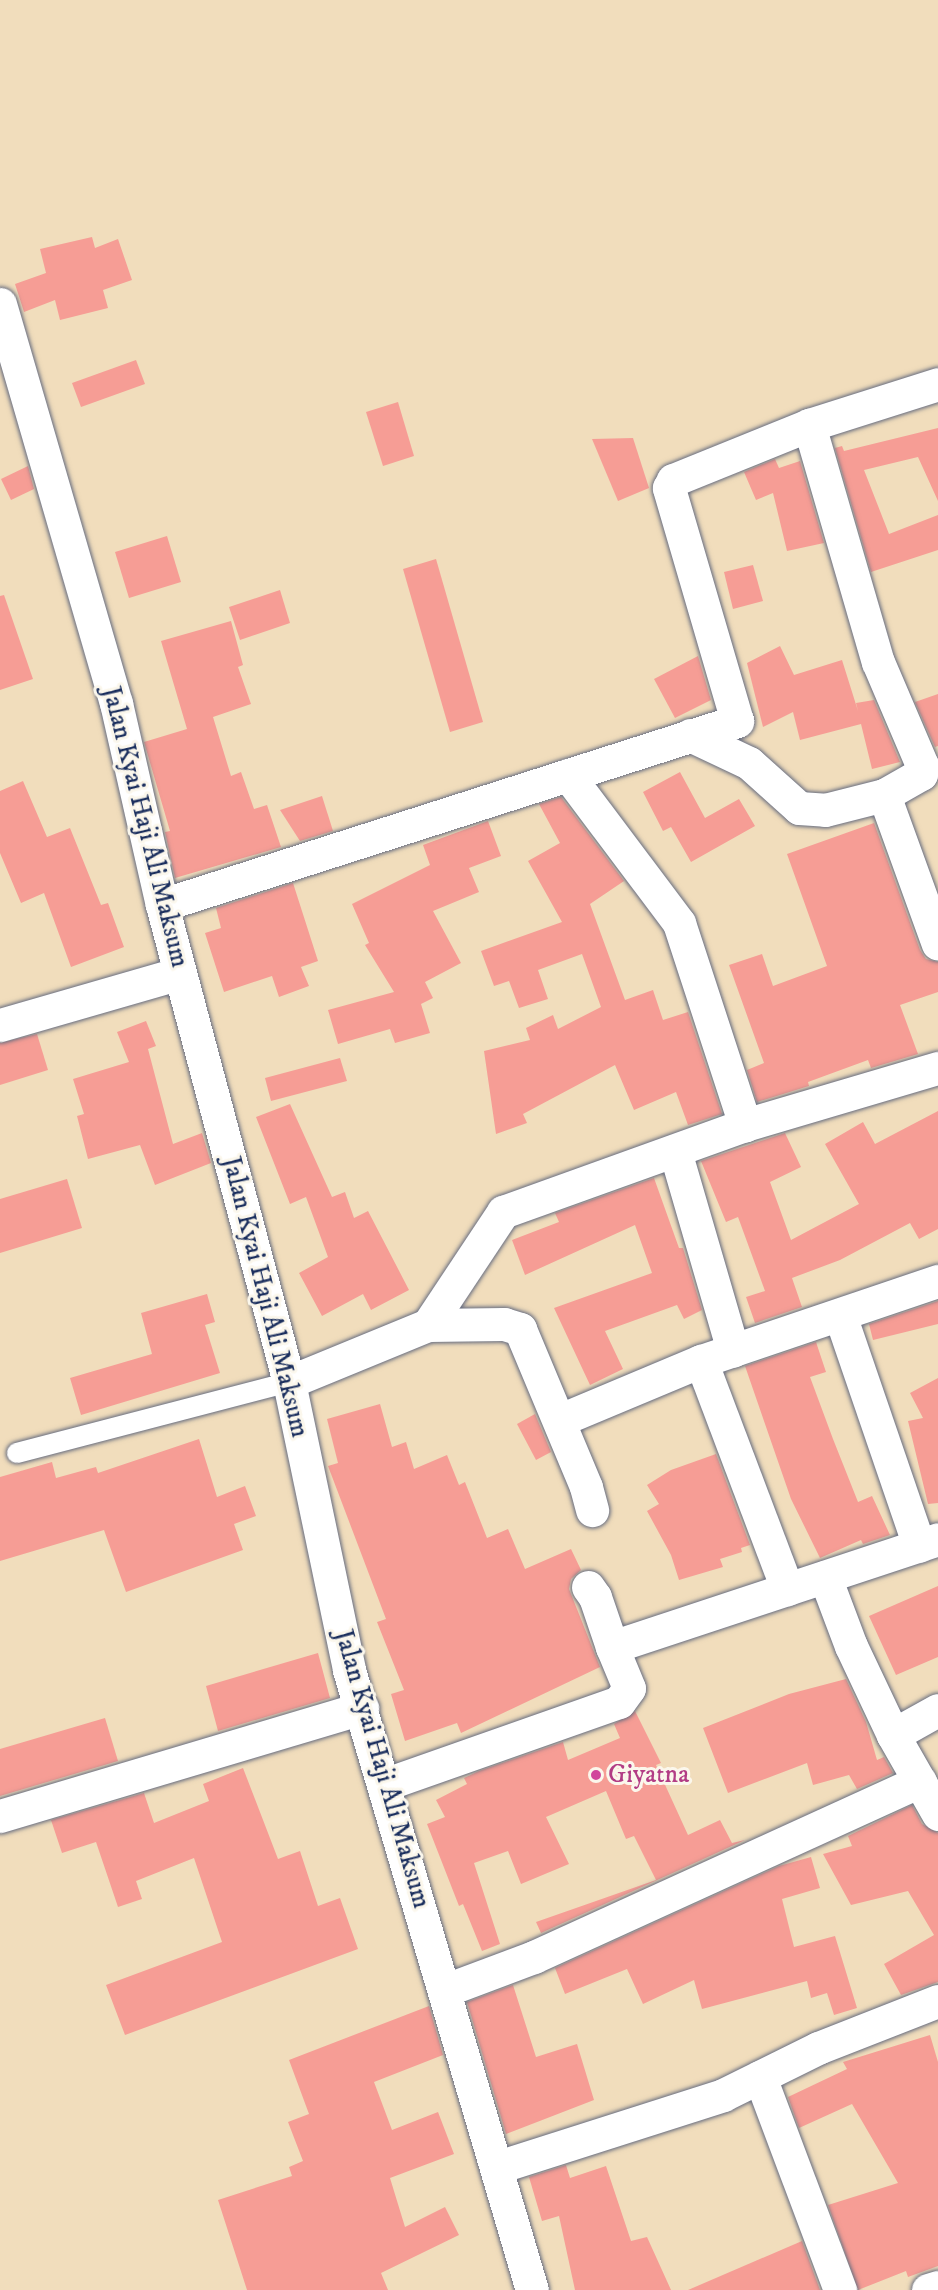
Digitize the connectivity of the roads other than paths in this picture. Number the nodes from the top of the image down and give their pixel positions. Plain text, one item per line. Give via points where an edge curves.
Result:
1 (0, 304) edge
2 (938, 384) edge
3 (809, 425) junction
4 (690, 735) junction
5 (929, 756) edge
6 (568, 775) junction
7 (884, 795) junction
8 (162, 905) junction
9 (938, 944) edge
10 (180, 973) junction
11 (0, 1025) edge
12 (938, 1068) edge
13 (745, 1125) junction
14 (675, 1150) junction
15 (938, 1281) edge
16 (840, 1315) junction
17 (428, 1325) junction
18 (733, 1351) junction
19 (701, 1361) junction
20 (289, 1382) junction
21 (560, 1420) junction
22 (17, 1453) dead end
23 (592, 1510) dead end
24 (928, 1543) edge
25 (825, 1577) junction
26 (588, 1587) dead end
27 (787, 1589) junction
28 (612, 1647) junction
29 (362, 1708) junction
30 (938, 1710) edge
31 (893, 1736) junction
32 (920, 1781) junction
33 (386, 1784) junction
34 (938, 1814) edge
35 (0, 1816) edge
36 (446, 1990) junction
37 (938, 2001) edge
38 (760, 2077) junction
39 (498, 2168) junction
40 (938, 2287) edge
41 (532, 2290) edge
42 (840, 2290) edge
43 (928, 2290) edge

1 - 8 street, Jalan Kyai Haji Ali Maksum via 116,703
2 - 3 street
3 - 4 street via 683,473 669,488 737,716 733,723
3 - 5 street via 878,662
4 - 6 street
4 - 7 street via 749,763 799,808 825,810
5 - 7 street via 921,774
6 - 8 street
6 - 13 street via 679,923
7 - 9 street
8 - 10 street, Jalan Kyai Haji Ali Maksum
10 - 11 street
10 - 20 street, Jalan Kyai Haji Ali Maksum
12 - 13 street
13 - 14 street
14 - 17 street via 503,1212
14 - 18 street
15 - 16 street
16 - 18 street
16 - 24 street
17 - 20 street
17 - 21 street via 504,1324 520,1329
18 - 19 street
19 - 21 street
19 - 27 street
20 - 22 lane
20 - 29 street, Jalan Kyai Haji Ali Maksum via 350,1670
21 - 23 street
24 - 25 street
25 - 27 street
25 - 31 street via 851,1646
26 - 28 street
27 - 28 street
28 - 33 street via 629,1688 619,1702
29 - 33 street, Jalan Kyai Haji Ali Maksum
29 - 35 street
30 - 31 street
31 - 32 street
32 - 34 street
32 - 36 street via 534,1957
33 - 36 street, Jalan Kyai Haji Ali Maksum
36 - 39 street, Jalan Kyai Haji Ali Maksum
37 - 38 street via 818,2048
38 - 39 street via 723,2095
38 - 42 street
39 - 41 street, Jalan Kyai Haji Ali Maksum
40 - 43 street

